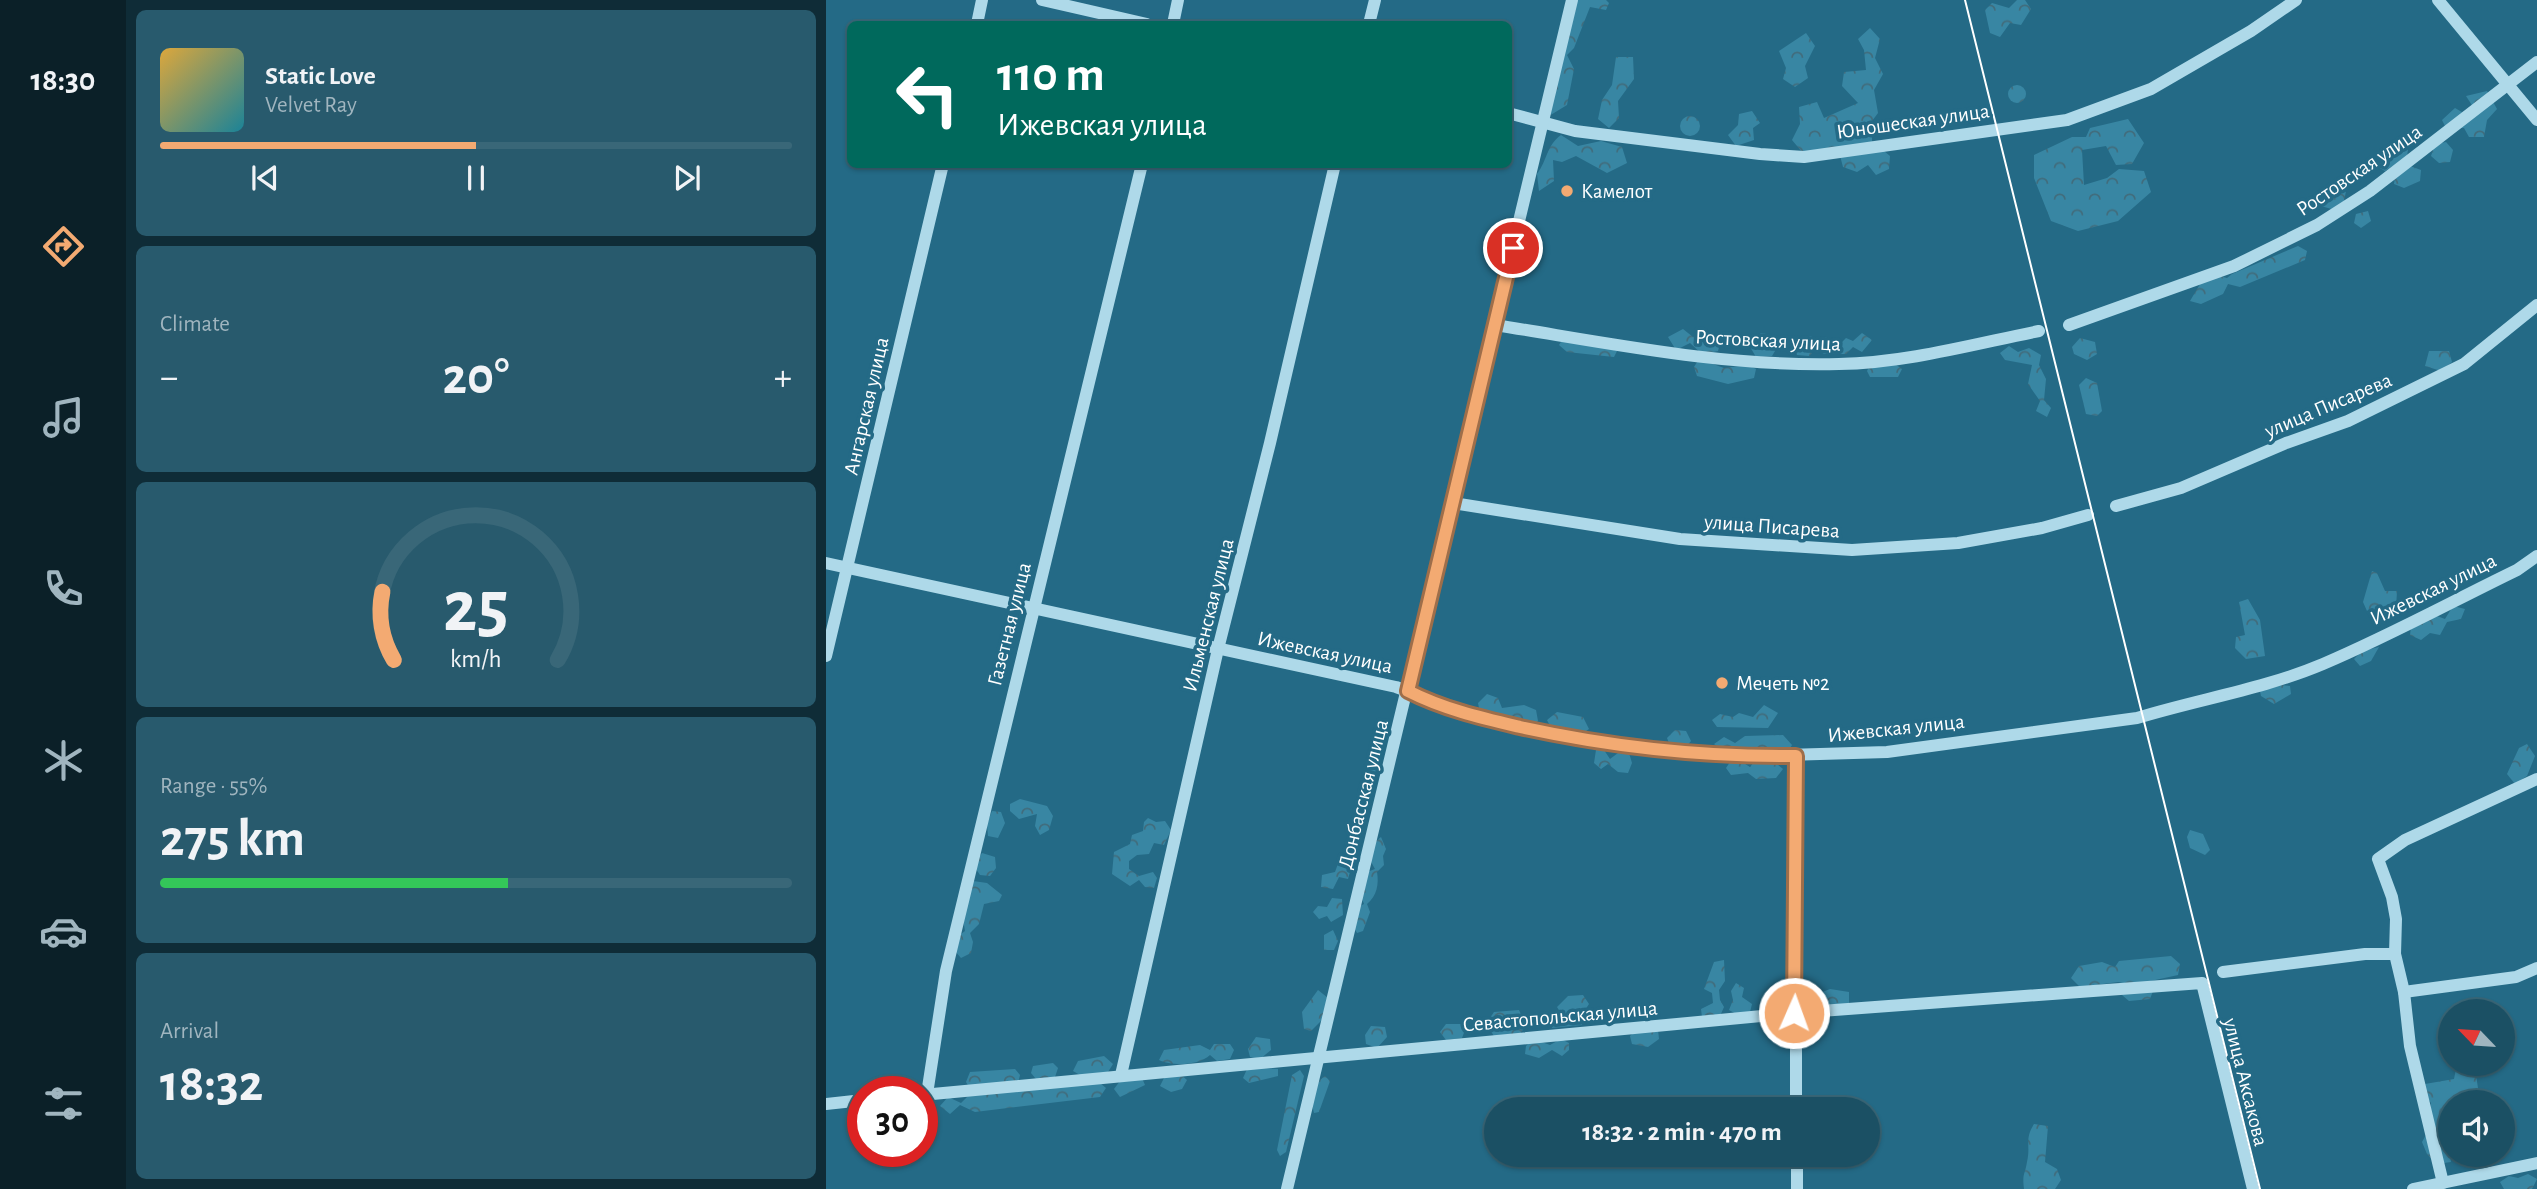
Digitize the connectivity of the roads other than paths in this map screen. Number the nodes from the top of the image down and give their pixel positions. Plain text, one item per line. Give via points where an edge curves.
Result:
1 (982, 0) edge
2 (1042, 0) edge
3 (1178, 0) edge
4 (1375, 0) edge
5 (1572, 0) edge
6 (2296, 0) edge
7 (2438, 0) edge
8 (977, 21) edge
9 (1134, 21) edge
10 (1174, 21) edge
11 (1370, 21) edge
12 (2537, 62) edge
13 (2509, 86) junction
14 (1512, 114) edge
15 (2537, 120) edge
16 (1542, 121) junction
17 (942, 168) edge
18 (1141, 168) edge
19 (1334, 168) edge
20 (2537, 305) edge
21 (1495, 325) junction
22 (2069, 325) dead end
23 (2039, 331) dead end
24 (1453, 502) junction
25 (2116, 506) dead end
26 (2088, 515) dead end
27 (2537, 556) edge
28 (826, 563) edge
29 (847, 567) junction
30 (1033, 607) junction
31 (1218, 649) junction
32 (826, 656) edge
33 (1408, 691) junction
34 (1796, 756) junction
35 (2537, 779) edge
36 (2395, 954) junction
37 (2537, 968) edge
38 (2223, 972) dead end
39 (2202, 984) joint
40 (2404, 992) junction
41 (1794, 1013) junction
42 (1320, 1057) junction
43 (1121, 1075) junction
44 (928, 1076) edge
45 (938, 1093) edge
46 (1796, 1097) edge
47 (847, 1102) edge
48 (826, 1104) edge
49 (2537, 1163) edge
50 (1797, 1167) edge
51 (2444, 1182) junction
52 (1287, 1189) edge
53 (1797, 1189) edge
54 (2253, 1189) edge
55 (2413, 1189) edge

1 - 8 street
2 - 9 street
3 - 10 street
4 - 11 street
5 - 16 street, Донбасская улица
6 - 16 street, Юношеская улица via 2151,89 2067,120 1804,157 1575,131
7 - 13 street
12 - 13 street, Ростовская улица
13 - 15 street
13 - 22 street, Ростовская улица via 2370,191 2316,225 2234,266
14 - 16 street, Юношеская улица
16 - 21 street, Донбасская улица
17 - 29 street, Ангарская улица
18 - 30 street, Газетная улица
19 - 31 street, Ильменская улица
20 - 25 street, улица Писарева via 2464,364 2348,421 2181,488
21 - 23 street, Ростовская улица via 1708,359 1840,364 1905,357
21 - 24 street, Донбасская улица
24 - 26 street, улица Писарева via 1680,539 1852,550 1958,543
24 - 33 street, Донбасская улица
27 - 34 street, Ижевская улица via 2323,664 2168,711 1887,752
28 - 29 street, Ижевская улица
29 - 30 street, Ижевская улица
29 - 32 street, Ангарская улица
30 - 31 street, Ижевская улица
30 - 44 street, Газетная улица via 946,971
31 - 33 street, Ижевская улица
31 - 43 street, Ильменская улица
33 - 34 street, Ижевская улица via 1479,717 1574,739 1688,754
33 - 42 street, Донбасская улица
34 - 41 street
35 - 36 street via 2405,840 2378,859 2396,919
36 - 38 street
36 - 40 street
37 - 40 street via 2516,977
39 - 41 street, Севастопольская улица
39 - 54 street, улица Аксакова
40 - 51 street via 2410,1046
41 - 42 street, Севастопольская улица
41 - 46 street
42 - 43 street, Севастопольская улица
42 - 52 street, Донбасская улица
43 - 45 street, Севастопольская улица
47 - 48 street
49 - 51 street
50 - 53 street
51 - 55 street

